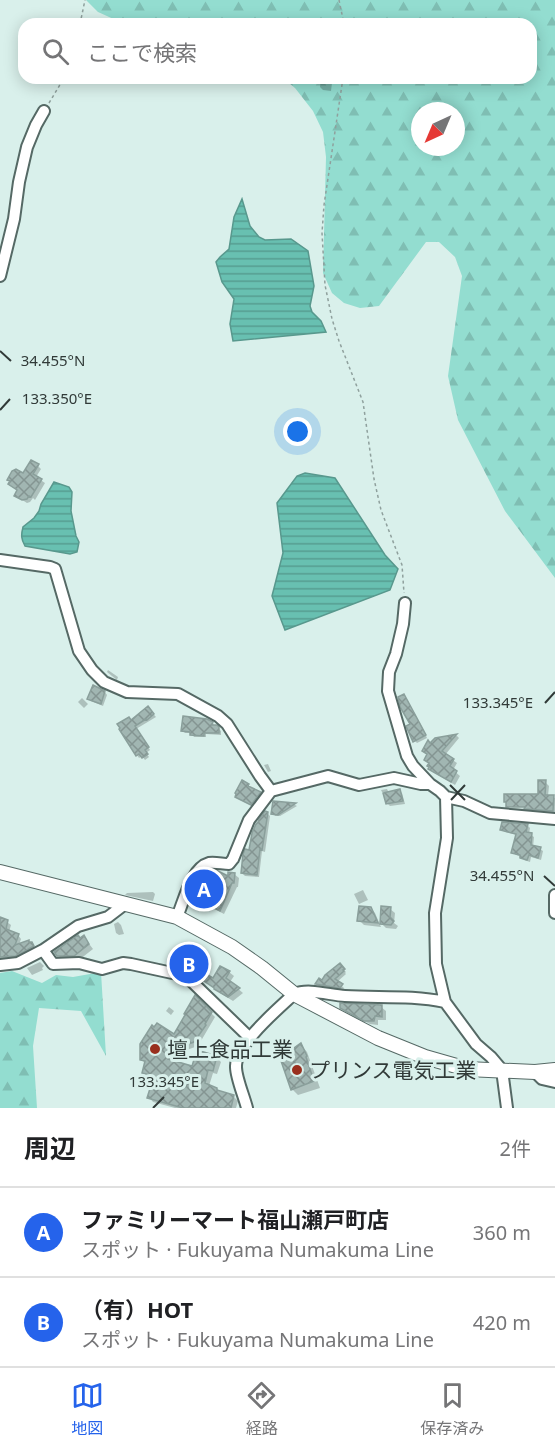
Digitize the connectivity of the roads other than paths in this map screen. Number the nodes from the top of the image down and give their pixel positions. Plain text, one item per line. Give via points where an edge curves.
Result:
1 (44, 111) road end
2 (0, 276) edge
3 (0, 560) edge
4 (405, 603) road end
5 (430, 784) junction
6 (271, 791) junction
7 (446, 797) junction
8 (555, 819) edge
9 (0, 872) edge
10 (555, 895) edge
11 (125, 904) junction
12 (555, 913) edge
13 (177, 917) junction
14 (43, 950) junction
15 (0, 965) edge
16 (294, 994) junction
17 (445, 1002) junction
18 (250, 1038) junction
19 (502, 1070) junction
20 (555, 1070) edge
21 (535, 1072) junction
22 (555, 1082) edge
23 (246, 1108) edge
24 (507, 1108) edge

1 - 2 street via 27,147
3 - 6 street via 55,570 79,651 92,670 104,682 127,692 178,694 218,716
4 - 5 street via 388,691 407,756
5 - 6 street via 394,778 359,785 328,776
5 - 7 street
6 - 13 street via 249,820 229,864 209,864 194,875
7 - 8 street via 490,813
7 - 17 street via 447,838 435,913 436,964
9 - 11 main road
10 - 12 street
11 - 13 main road
11 - 14 street via 108,917 78,926
13 - 16 main road via 232,947
14 - 15 street via 18,963
14 - 18 street via 53,964 79,963 102,969 123,963 186,976
16 - 17 street via 427,998
16 - 18 street
16 - 19 main road via 378,1038 425,1057 467,1069
17 - 19 street via 476,1044
18 - 23 street via 237,1058 236,1068
19 - 21 main road
19 - 24 street
20 - 21 main road
21 - 22 street via 542,1079

